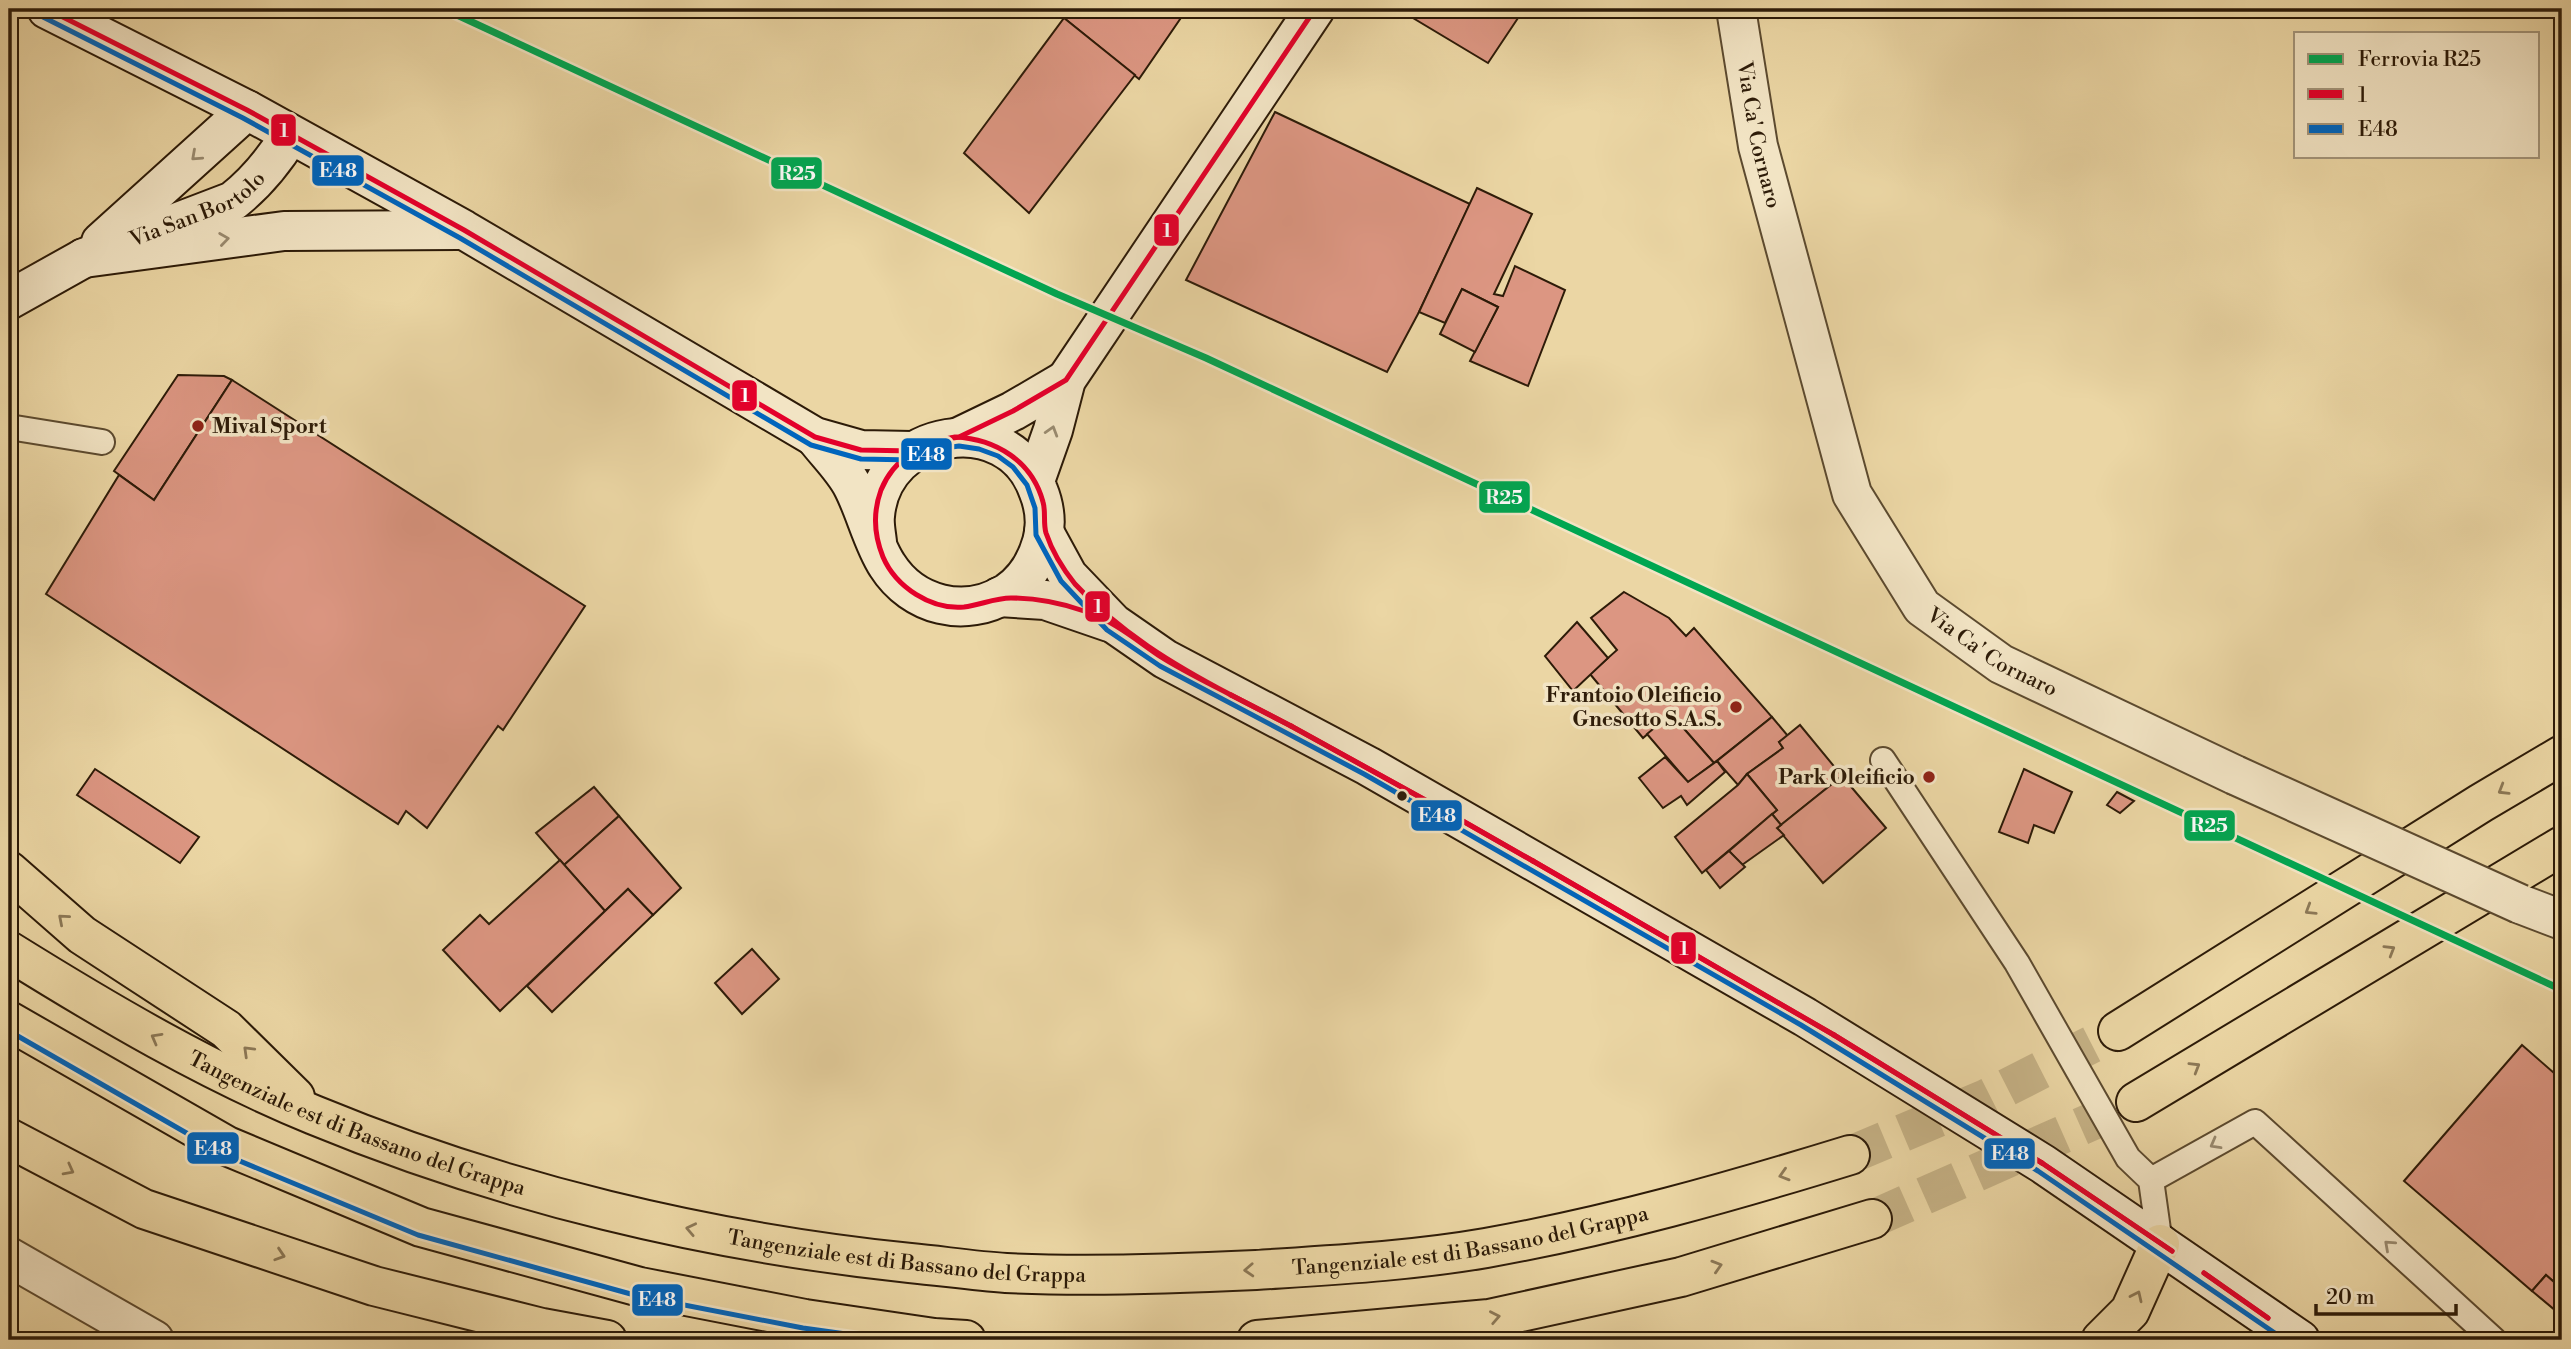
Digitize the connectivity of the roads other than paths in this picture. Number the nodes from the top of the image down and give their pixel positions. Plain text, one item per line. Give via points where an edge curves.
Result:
1 (47, 9) edge
2 (1315, 9) edge
3 (1736, 9) edge
4 (247, 110) junction
5 (290, 135) junction
6 (464, 230) junction
7 (84, 258) junction
8 (9, 300) edge
9 (1066, 380) junction
10 (9, 428) edge
11 (815, 437) junction
12 (959, 437) junction
13 (102, 442) dead end
14 (912, 451) junction
15 (1035, 481) junction
16 (1044, 532) junction
17 (877, 542) junction
18 (999, 597) junction
19 (1113, 623) junction
20 (2562, 755) edge
21 (1883, 760) dead end
22 (2562, 846) edge
23 (9, 871) edge
24 (2562, 920) edge
25 (9, 951) edge
26 (9, 1021) edge
27 (2118, 1031) tunnel mouth
28 (2136, 1102) tunnel mouth
29 (315, 1115) junction
30 (9, 1138) edge
31 (1850, 1155) tunnel mouth
32 (2151, 1180) junction
33 (1872, 1219) tunnel mouth
34 (2160, 1244) junction
35 (9, 1257) edge
36 (155, 1340) edge
37 (607, 1340) edge
38 (934, 1340) edge
39 (1257, 1340) edge
40 (2101, 1340) edge
41 (2300, 1340) edge
42 (2494, 1340) edge

1 - 4 main road
2 - 9 main road
3 - 24 main road, Via Ca' Cornaro, bridge via 1758,146 1852,494 1922,607 2001,663 2235,775
4 - 5 main road
4 -> 7 main road, Via San Bortolo
5 - 6 main road
5 - 7 main road, Via San Bortolo via 271,165 233,201
7 -> 6 main road via 284,231
6 - 11 main road
7 - 8 main road, Via San Bortolo
9 - 12 main road
15 -> 9 main road
10 - 13 lane
11 - 14 main road via 861,450
11 - 17 main road via 852,485
12 - 14 main road
12 - 15 main road via 1002,448
14 - 17 main road via 894,468 881,490 875,516
15 - 16 main road via 1044,506
16 - 18 main road via 1038,558 1023,579
16 - 19 main road via 1068,576
17 - 18 main road via 898,580 925,599 957,607
18 - 19 main road via 1045,600
19 - 34 main road via 1165,659 1368,766 1805,1017 2043,1164
20 -> 27 highway
21 - 32 lane via 2017,963 2128,1158
28 -> 22 highway
29 -> 23 highway via 226,1029 82,935
29 -> 25 highway, Tangenziale est di Bassano del Grappa via 208,1067
26 - 38 highway via 227,1146 421,1227 640,1287
31 -> 29 highway, Tangenziale est di Bassano del Grappa via 1670,1208 1482,1249 1336,1265 1095,1276 873,1259 646,1219 518,1186
30 -> 37 highway via 144,1209 374,1286
32 - 34 lane
42 -> 32 lane via 2255,1122
39 -> 33 highway via 1489,1319 1681,1277
40 -> 34 highway via 2130,1311
34 - 41 main road
35 - 36 main road

